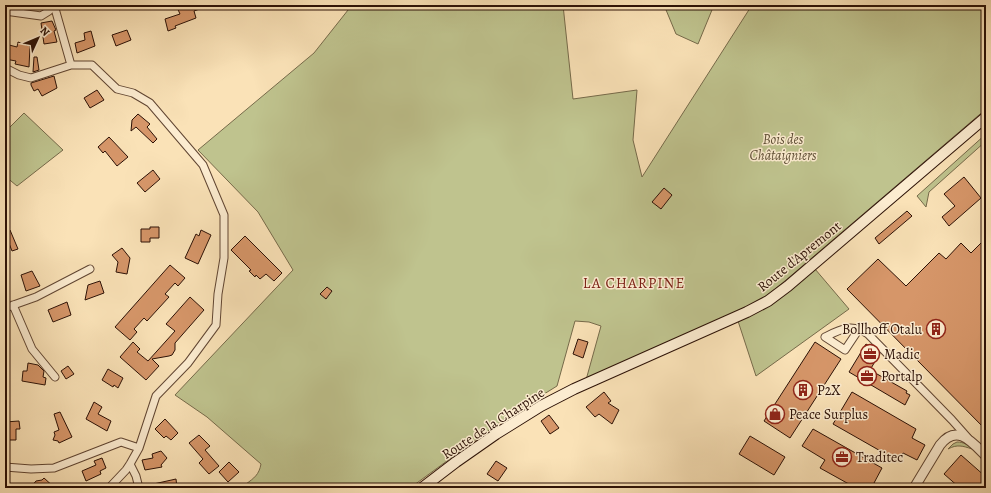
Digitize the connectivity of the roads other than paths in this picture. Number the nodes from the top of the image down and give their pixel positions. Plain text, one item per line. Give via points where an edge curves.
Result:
1 (53, 5) edge
2 (5, 11) edge
3 (71, 65) junction
4 (5, 68) edge
5 (986, 117) edge
6 (90, 269) dead end
7 (13, 305) junction
8 (5, 308) edge
9 (859, 329) dead end
10 (55, 377) dead end
11 (581, 386) joint
12 (970, 440) junction
13 (138, 448) junction
14 (986, 456) edge
15 (130, 464) junction
16 (5, 468) edge
17 (109, 488) edge
18 (139, 488) edge
19 (422, 488) edge
20 (914, 488) edge

1 - 2 street via 50,11 41,16
1 - 3 street
3 - 4 street via 31,78
3 - 13 street via 92,65 117,89 133,93 150,103 203,164 224,215 224,258 216,325 188,363 156,396
5 - 11 main road, Route d'Apremont via 768,301
6 - 7 street via 36,297
7 - 8 street
7 - 10 street via 32,349
9 - 12 street via 868,334
11 - 19 main road, Route de la Charpine via 510,425
12 - 14 street
12 - 20 street via 960,435 944,439
13 - 15 street
13 - 16 street via 121,442 54,468
15 - 17 street
15 - 18 street

